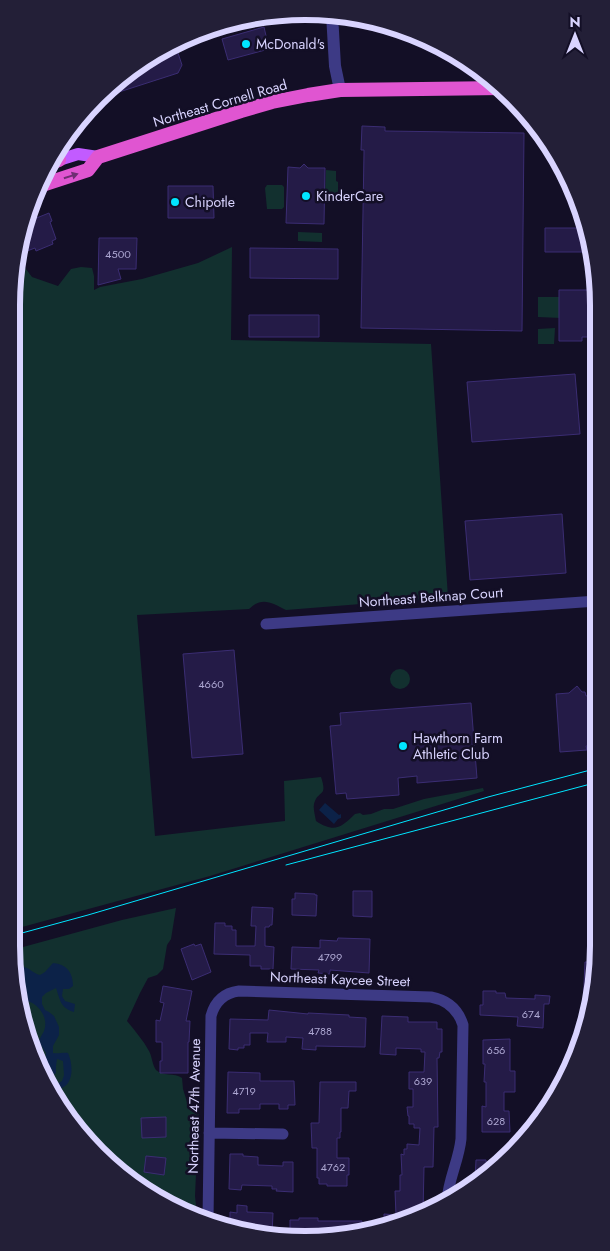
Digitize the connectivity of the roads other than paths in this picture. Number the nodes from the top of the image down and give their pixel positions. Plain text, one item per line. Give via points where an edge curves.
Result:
1 (332, 21) edge
2 (489, 88) edge
3 (340, 90) junction
4 (98, 157) junction
5 (59, 161) edge
6 (47, 183) edge
7 (590, 601) edge
8 (266, 624) dead end
9 (222, 997) joint
10 (209, 1133) junction
11 (282, 1134) dead end
12 (448, 1193) edge
13 (208, 1214) edge

1 - 3 street
2 - 3 highway, Northeast Cornell Road
3 - 4 highway, Northeast Cornell Road via 272,102
4 - 5 main road, Northeast Cornell Road via 78,154
6 -> 4 highway, Northeast Cornell Road via 88,170
7 - 8 street, Northeast Belknap Court
9 - 10 street, Northeast 47th Avenue via 211,1016
9 - 12 street, Northeast Kaycee Street via 245,991 431,997 444,1000 454,1008 463,1025 461,1147
10 - 11 street
10 - 13 street, Northeast 47th Avenue

